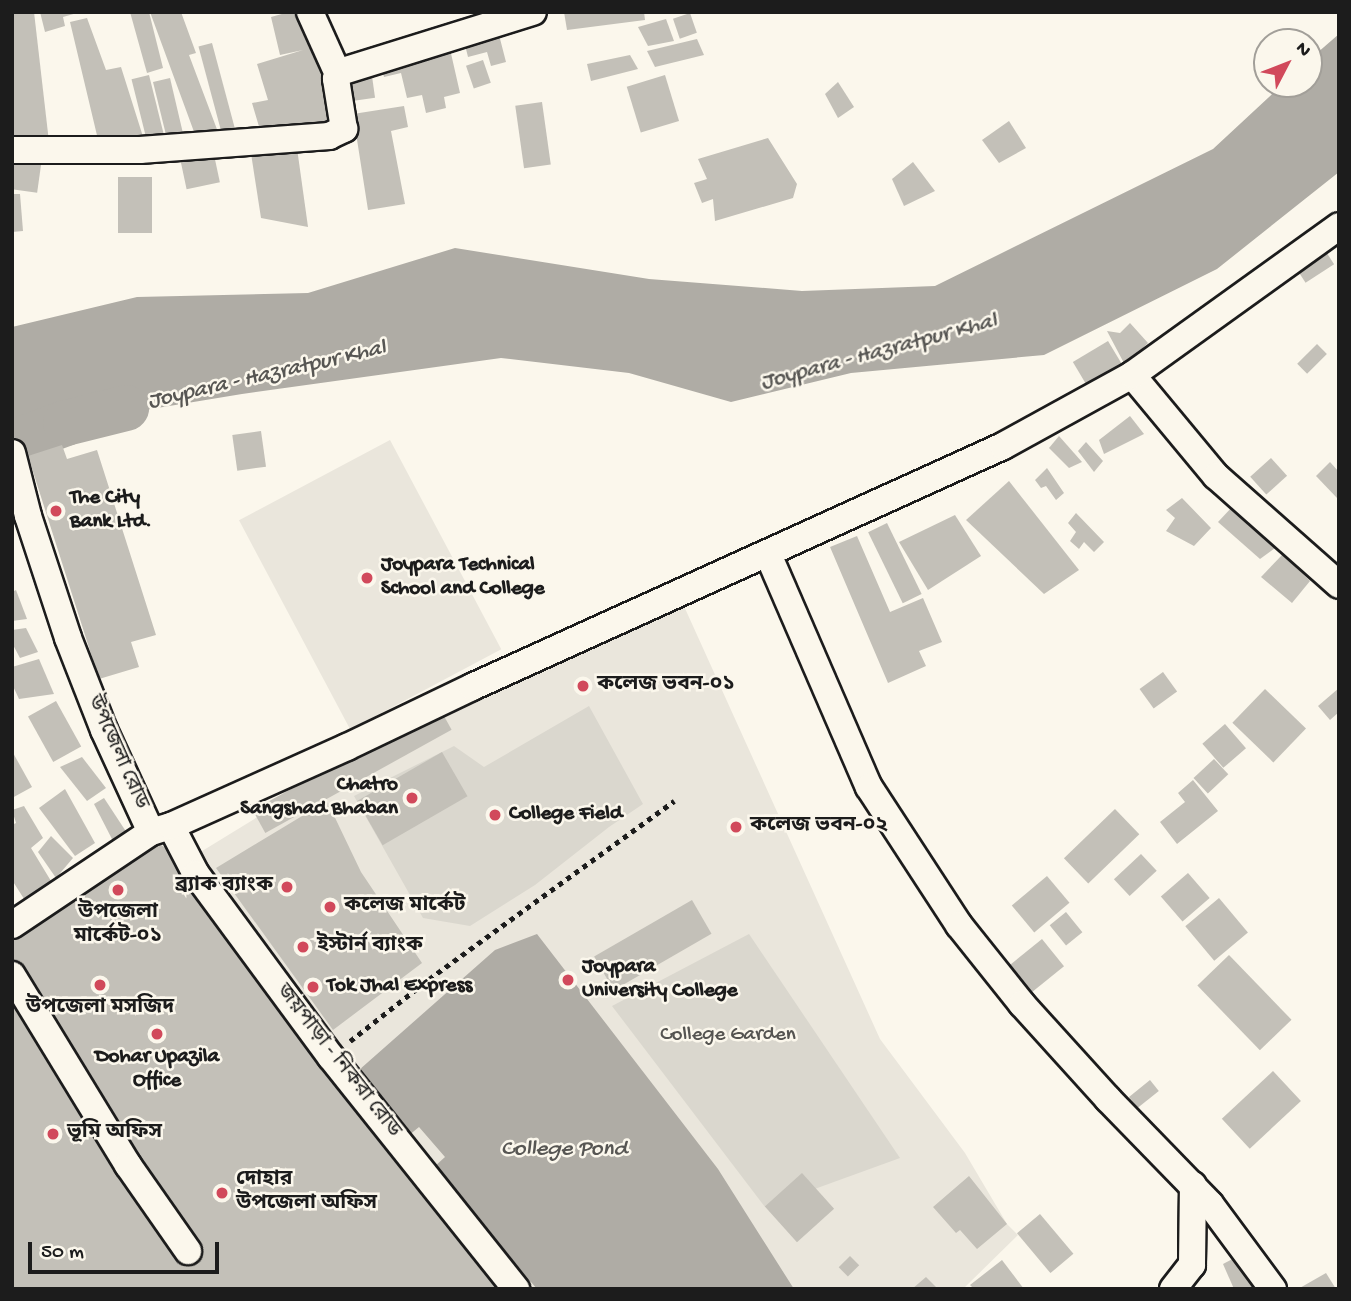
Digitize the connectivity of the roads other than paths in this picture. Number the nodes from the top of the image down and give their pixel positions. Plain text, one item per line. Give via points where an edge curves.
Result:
1 (310, 12) edge
2 (533, 12) edge
3 (338, 74) junction
4 (12, 150) edge
5 (1339, 226) edge
6 (1132, 375) junction
7 (12, 453) edge
8 (768, 554) junction
9 (1339, 585) edge
10 (161, 829) junction
11 (12, 925) edge
12 (12, 975) edge
13 (1193, 1185) junction
14 (188, 1251) dead end
15 (516, 1289) edge
16 (1173, 1289) edge
17 (1273, 1289) edge

1 - 3 street
2 - 3 street
3 - 4 street via 344,128 329,136 140,150
5 - 6 street
6 - 8 street via 1003,446
6 - 9 street via 1216,476
7 - 10 street, উপজেলা রোড via 28,516 104,730
8 - 10 street
8 - 13 street via 869,787 960,925 1022,1004
10 - 11 street, উপজেলা রোড
10 - 15 street, জয়পাড়া - নিকরা রোড via 331,1057
12 - 14 street via 128,1165
13 - 16 street via 1192,1265
13 - 17 street

